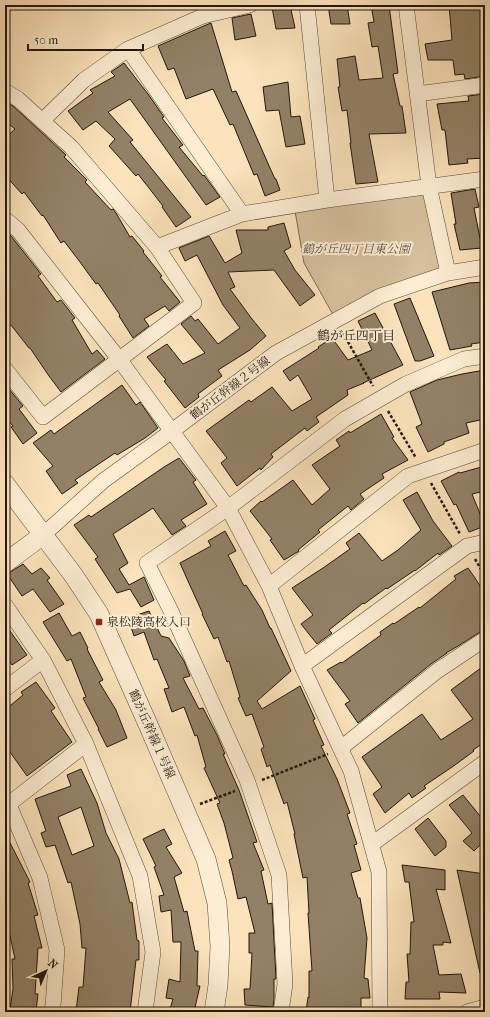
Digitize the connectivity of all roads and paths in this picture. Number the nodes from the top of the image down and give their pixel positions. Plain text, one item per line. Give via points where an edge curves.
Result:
1 (250, 5) edge
2 (306, 5) edge
3 (406, 5) edge
4 (128, 49) junction
5 (485, 85) edge
6 (5, 91) edge
7 (418, 94) junction
8 (42, 121) junction
9 (485, 179) edge
10 (429, 186) junction
11 (328, 200) junction
12 (242, 214) junction
13 (5, 219) edge
14 (157, 247) junction
15 (485, 268) edge
16 (448, 273) junction
17 (336, 320) junction
18 (485, 356) edge
19 (119, 359) junction
20 (5, 369) edge
21 (381, 399) junction
22 (172, 431) junction
23 (485, 450) edge
24 (424, 471) junction
25 (5, 484) edge
26 (228, 508) junction
27 (43, 535) junction
28 (485, 542) edge
29 (467, 546) junction
30 (5, 563) edge
31 (485, 576) edge
32 (268, 586) junction
33 (5, 605) edge
34 (485, 639) edge
35 (43, 660) junction
36 (302, 666) junction
37 (5, 689) edge
38 (86, 744) junction
39 (341, 748) junction
40 (485, 762) edge
41 (7, 806) edge
42 (372, 844) junction
43 (485, 1007) edge
44 (51, 1012) edge
45 (145, 1012) edge
46 (214, 1012) edge
47 (281, 1012) edge
48 (380, 1012) edge
49 (467, 1012) edge

1 - 4 street via 203,16
2 - 11 street
3 - 7 street
4 - 8 street via 84,80
4 - 12 street
5 - 7 street
6 - 8 street
7 - 10 street
8 - 14 street via 71,147
9 - 10 street
10 - 11 street
10 - 16 street
11 - 12 street
12 - 14 street
13 - 19 street via 18,230
14 - 19 street via 194,303
15 - 16 street, 鶴が丘幹線２号線
16 - 17 street, 鶴が丘幹線２号線 via 380,296
17 - 21 path
17 - 22 street, 鶴が丘幹線２号線 via 276,353
18 - 21 street via 464,359 406,384
19 - 20 street via 43,417
19 - 22 street
21 - 24 path
21 - 26 street via 345,419
22 - 26 street
22 - 27 street, 鶴が丘幹線２号線 via 103,481
23 - 24 street
24 - 29 path
24 - 32 street via 408,476
25 - 27 street, 鶴が丘幹線１号線
26 - 32 street
26 - 47 street via 147,563 170,608 247,780 279,875 285,984
27 - 30 street, 鶴が丘幹線２号線
27 - 46 street, 鶴が丘幹線１号線 via 74,576 98,614 206,859 217,903 220,946
28 - 29 street
29 - 31 path
29 - 36 street
32 - 36 street
33 - 35 street
34 - 39 street via 437,671
35 - 37 street
35 - 38 street
36 - 39 street
38 - 41 street
38 - 45 street via 140,876 153,952
39 - 42 street via 351,771
40 - 42 street
41 - 44 street via 40,878 57,950 54,1006
42 - 48 street via 379,872
43 - 49 street

